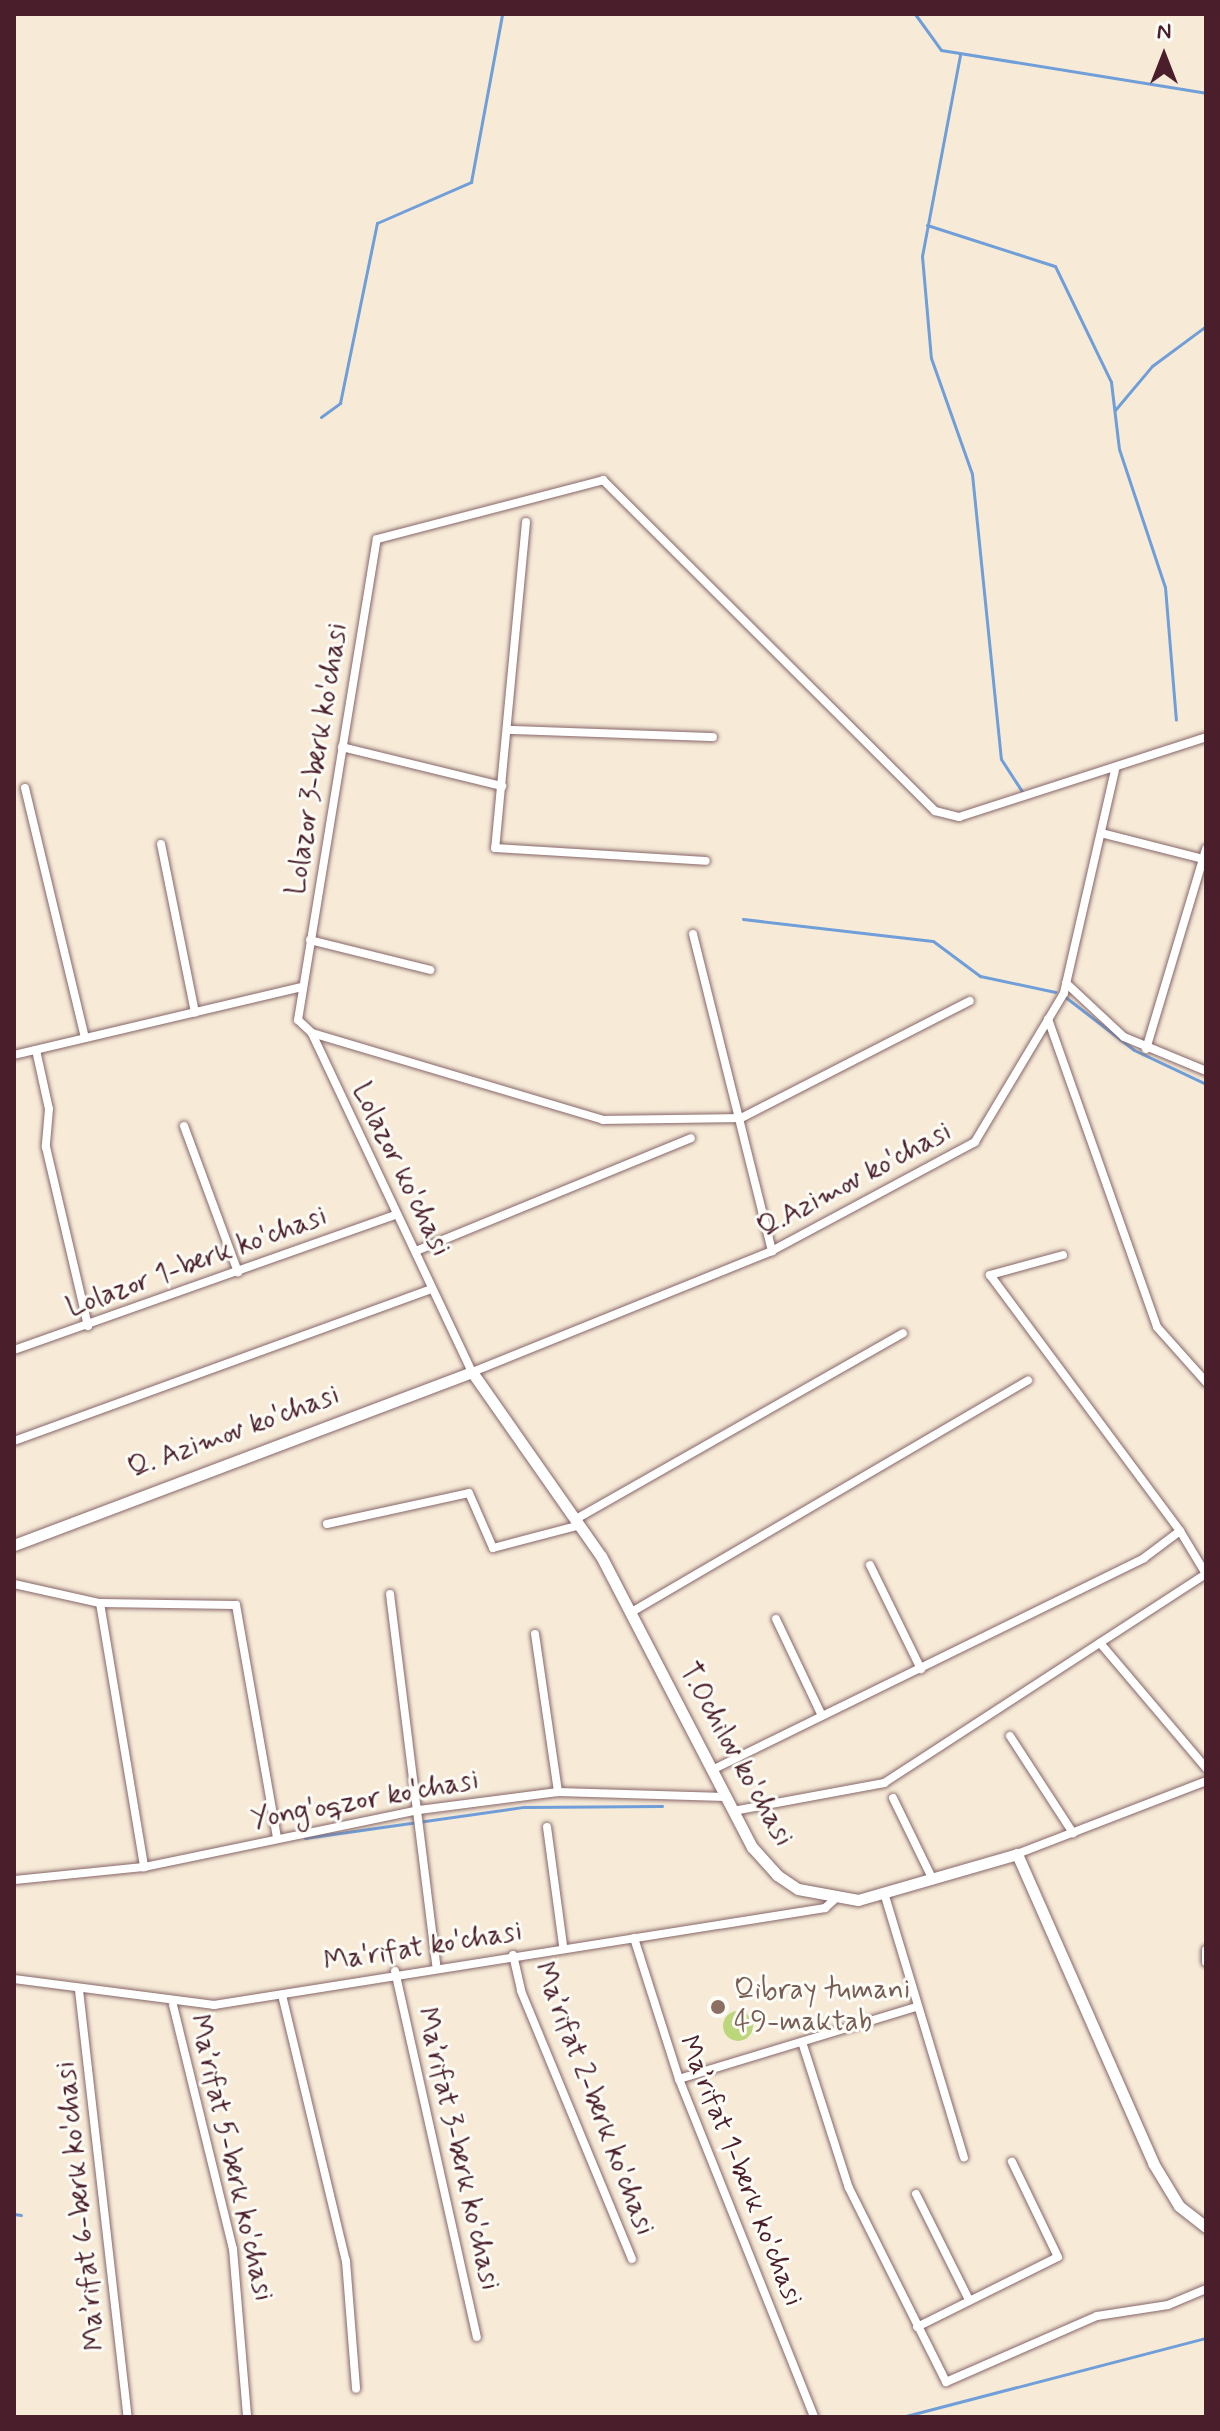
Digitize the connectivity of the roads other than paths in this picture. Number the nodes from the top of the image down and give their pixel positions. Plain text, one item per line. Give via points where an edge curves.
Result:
1 (526, 522) dead end
2 (510, 730) junction
3 (713, 737) dead end
4 (1206, 737) edge
5 (342, 747) junction
6 (1115, 770) junction
7 (502, 786) junction
8 (25, 788) dead end
9 (1101, 833) junction
10 (161, 844) dead end
11 (1206, 849) edge
12 (1203, 859) junction
13 (706, 861) dead end
14 (693, 934) dead end
15 (310, 940) junction
16 (430, 970) dead end
17 (1066, 983) junction
18 (302, 987) junction
19 (970, 1001) dead end
20 (195, 1013) junction
21 (1048, 1019) junction
22 (312, 1033) junction
23 (85, 1038) junction
24 (1146, 1049) junction
25 (36, 1050) junction
26 (14, 1055) edge
27 (1206, 1071) edge
28 (741, 1118) junction
29 (184, 1126) dead end
30 (691, 1138) dead end
31 (393, 1216) junction
32 (416, 1251) junction
33 (772, 1251) junction
34 (1063, 1255) dead end
35 (238, 1272) junction
36 (432, 1289) junction
37 (88, 1326) junction
38 (903, 1333) dead end
39 (14, 1350) edge
40 (472, 1372) junction
41 (1028, 1380) dead end
42 (1206, 1382) edge
43 (14, 1441) edge
44 (578, 1522) junction
45 (327, 1524) dead end
46 (1180, 1531) junction
47 (14, 1545) edge
48 (870, 1565) dead end
49 (1206, 1574) edge
50 (14, 1584) edge
51 (390, 1594) dead end
52 (100, 1603) junction
53 (630, 1613) junction
54 (776, 1619) dead end
55 (535, 1634) dead end
56 (1100, 1643) junction
57 (921, 1669) junction
58 (822, 1716) junction
59 (1010, 1736) dead end
60 (1206, 1768) edge
61 (712, 1770) junction
62 (1206, 1781) edge
63 (558, 1792) junction
64 (725, 1797) junction
65 (893, 1798) dead end
66 (419, 1810) junction
67 (733, 1811) junction
68 (547, 1827) dead end
69 (1073, 1833) junction
70 (277, 1837) junction
71 (1017, 1854) junction
72 (144, 1867) junction
73 (14, 1880) edge
74 (933, 1881) junction
75 (885, 1896) junction
76 (835, 1899) junction
77 (634, 1938) junction
78 (563, 1946) junction
79 (1206, 1950) edge
80 (513, 1955) junction
81 (1206, 1962) edge
82 (436, 1964) junction
83 (395, 1971) junction
84 (14, 1973) edge
85 (14, 1979) edge
86 (79, 1990) junction
87 (282, 1995) junction
88 (173, 2005) junction
89 (916, 2007) junction
90 (802, 2042) junction
91 (679, 2079) junction
92 (964, 2157) dead end
93 (1012, 2162) dead end
94 (916, 2194) dead end
95 (1206, 2227) edge
96 (632, 2259) dead end
97 (1206, 2289) edge
98 (969, 2300) junction
99 (917, 2327) junction
100 (477, 2337) dead end
101 (356, 2389) dead end
102 (128, 2417) edge
103 (247, 2417) edge
104 (814, 2417) edge

1 - 2 street
2 - 3 street
2 - 7 street
4 - 6 street
5 - 6 street, Lolazor 3-berk ko'chasi via 377,539 603,480 935,811 959,817
5 - 7 street
5 - 15 street, Lolazor 3-berk ko'chasi
6 - 9 street, Q.Azimov ko'chasi
7 - 13 street via 495,848
8 - 23 street
9 - 12 street
9 - 17 street, Q.Azimov ko'chasi
10 - 20 street
11 - 12 street
12 - 24 street
14 - 28 street
15 - 16 street
15 - 18 street, Lolazor 3-berk ko'chasi
17 - 21 street, Q.Azimov ko'chasi
17 - 24 street
18 - 20 street
18 - 22 street, Lolazor ko'chasi via 298,1020
19 - 28 street
20 - 23 street
21 - 33 street, Q.Azimov ko'chasi via 975,1142
21 - 42 street via 1157,1327
22 - 28 street via 603,1120
22 - 31 street, Lolazor ko'chasi
23 - 25 street
24 - 27 street
25 - 26 street
25 - 37 street via 49,1109 46,1147
28 - 33 street
29 - 35 street
30 - 32 street
31 - 32 street, Lolazor ko'chasi
31 - 35 street, Lolazor 1-berk ko'chasi
32 - 36 street, Lolazor ko'chasi
33 - 40 street, Q.Azimov ko'chasi
34 - 46 street via 990,1275
35 - 37 street, Lolazor 1-berk ko'chasi
36 - 40 street, Lolazor ko'chasi
36 - 43 street
37 - 39 street, Lolazor 1-berk ko'chasi
38 - 44 street
40 - 44 main road, T.Ochilov ko'chasi
40 - 47 main road, Q. Azimov ko'chasi
41 - 53 street
44 - 45 street via 493,1548 469,1493
44 - 53 main road, T.Ochilov ko'chasi
46 - 49 street
46 - 57 street via 1144,1558
48 - 57 street
49 - 56 street
50 - 52 street
51 - 66 street
52 - 70 street via 236,1605
52 - 72 street
53 - 61 main road, T.Ochilov ko'chasi
54 - 58 street
55 - 63 street
56 - 60 street
56 - 67 street via 884,1783
57 - 58 street
58 - 61 street
59 - 69 street
61 - 64 main road, T.Ochilov ko'chasi
62 - 69 street
63 - 64 street, Yong'oqzor ko'chasi
63 - 66 street, Yong'oqzor ko'chasi
64 - 67 main road, T.Ochilov ko'chasi
65 - 74 street
66 - 70 street, Yong'oqzor ko'chasi
66 - 82 street
67 - 76 main road, T.Ochilov ko'chasi via 777,1875
68 - 78 street
69 - 71 street
70 - 72 street, Yong'oqzor ko'chasi
71 - 74 main road, T.Ochilov ko'chasi
71 - 95 main road via 1153,2163 1179,2206
72 - 73 street, Yong'oqzor ko'chasi
74 - 75 main road, T.Ochilov ko'chasi
75 - 76 main road, T.Ochilov ko'chasi
75 - 89 street
76 - 77 street, Ma'rifat ko'chasi via 825,1908
77 - 78 street, Ma'rifat ko'chasi
77 - 91 street, Ma’rifat 1-berk ko'chasi
78 - 80 street, Ma'rifat ko'chasi
79 - 81 street
80 - 82 street, Ma'rifat ko'chasi
80 - 96 street, Ma’rifat 2-berk ko'chasi via 521,1991
82 - 83 street, Ma'rifat ko'chasi
83 - 87 street, Ma'rifat ko'chasi
83 - 100 street, Ma’rifat 3-berk ko'chasi
84 - 85 street
85 - 86 street, Ma'rifat ko'chasi
86 - 88 street, Ma'rifat ko'chasi
86 - 102 street, Ma’rifat 6-berk ko'chasi
87 - 88 street, Ma'rifat ko'chasi
87 - 101 street via 346,2261
88 - 103 street, Ma’rifat 5-berk ko'chasi via 233,2249
89 - 90 street
89 - 92 street
90 - 91 street
90 - 99 street via 849,2188
91 - 104 street, Ma’rifat 1-berk ko'chasi
93 - 98 street via 1058,2257
94 - 98 street
97 - 99 street via 1168,2305 1097,2316 946,2382
98 - 99 street

